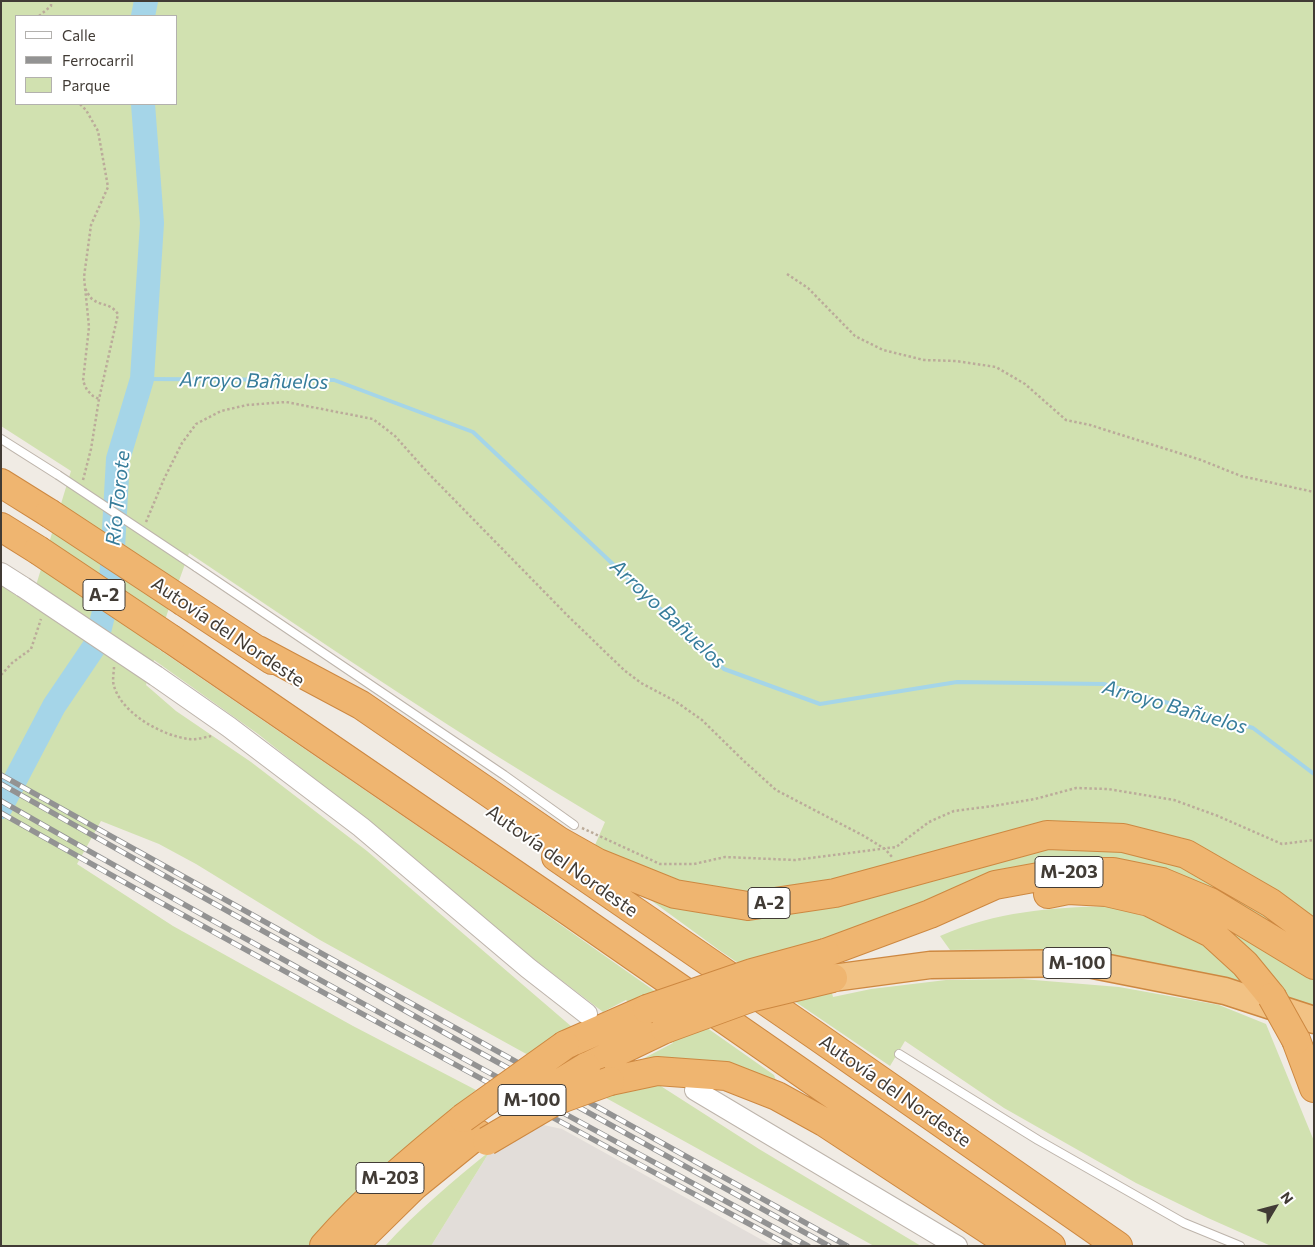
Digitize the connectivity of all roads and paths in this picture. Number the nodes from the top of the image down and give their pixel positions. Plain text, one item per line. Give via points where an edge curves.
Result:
1 (51, 1) edge
2 (40, 15) edge
3 (81, 105) edge
4 (786, 274) dead end
5 (85, 288) junction
6 (100, 399) junction
7 (1, 439) edge
8 (164, 479) dead end
9 (82, 482) dead end
10 (1, 483) edge
11 (1314, 492) edge
12 (1, 527) edge
13 (1, 573) edge
14 (42, 616) dead end
15 (258, 650) junction
16 (1, 674) edge
17 (574, 824) joint
18 (1314, 840) edge
19 (885, 849) junction
20 (906, 874) junction
21 (1314, 934) edge
22 (1314, 965) edge
23 (829, 966) junction
24 (587, 1014) dead end
25 (1305, 1030) edge
26 (899, 1054) dead end
27 (1314, 1088) edge
28 (695, 1090) dead end
29 (476, 1131) junction
30 (324, 1246) edge
31 (353, 1246) edge
32 (368, 1246) edge
33 (957, 1246) edge
34 (1013, 1246) edge
35 (1052, 1246) edge
36 (1118, 1246) edge
37 (1240, 1246) edge

1 - 2 path via 51,6
3 - 5 path via 98,131 108,187 91,225
4 - 11 path via 808,288 855,336 883,350 924,360 956,361 996,368 1025,384 1066,420 1201,460 1241,476
5 - 6 path via 89,328 83,381 92,396
5 - 6 path via 91,298 112,306 118,314
6 - 9 path
7 - 17 lane, bridge via 196,567
8 - 19 path via 182,442 196,424 221,411 286,402 373,420 395,436 625,671 702,720 776,790
10 - 15 highway, Autovía del Nordeste / A-2, bridge
12 - 35 highway, Autovía del Nordeste / A-2, bridge via 171,639
13 - 24 street, bridge via 229,727 361,827
14 - 16 path via 31,649
15 - 20 highway, A-2 via 361,705 559,841 598,863 675,894 748,906 835,893
15 - 36 highway, Autovía del Nordeste / A-2
17 - 19 path via 660,864 694,864 725,857 795,860
18 - 19 path via 1282,844 1174,800 1108,789 1076,788 1035,799 954,811 929,822 896,847
19 - 20 path
20 - 21 highway, A-2 via 1047,835 1123,838 1186,854 1272,903
22 - 23 highway, M-203 via 1210,902 1162,882 1113,872 1066,872 996,885 930,914
23 - 25 highway, M-100 via 1083,963 1226,991
23 - 25 highway, bridge via 999,901 1068,890 1106,892 1149,902 1211,934 1245,964
23 - 29 highway, M-100, bridge via 666,1029 586,1067
23 - 29 highway, M-203, bridge via 752,973 647,1009 565,1045
25 - 27 highway
26 - 37 lane via 1038,1140 1184,1223
28 - 33 street
29 - 30 highway, M-203 via 402,1168
29 - 31 highway, M-203
29 - 32 highway via 423,1192
29 - 34 highway, bridge via 610,1081 657,1071 726,1076 777,1096 824,1122

